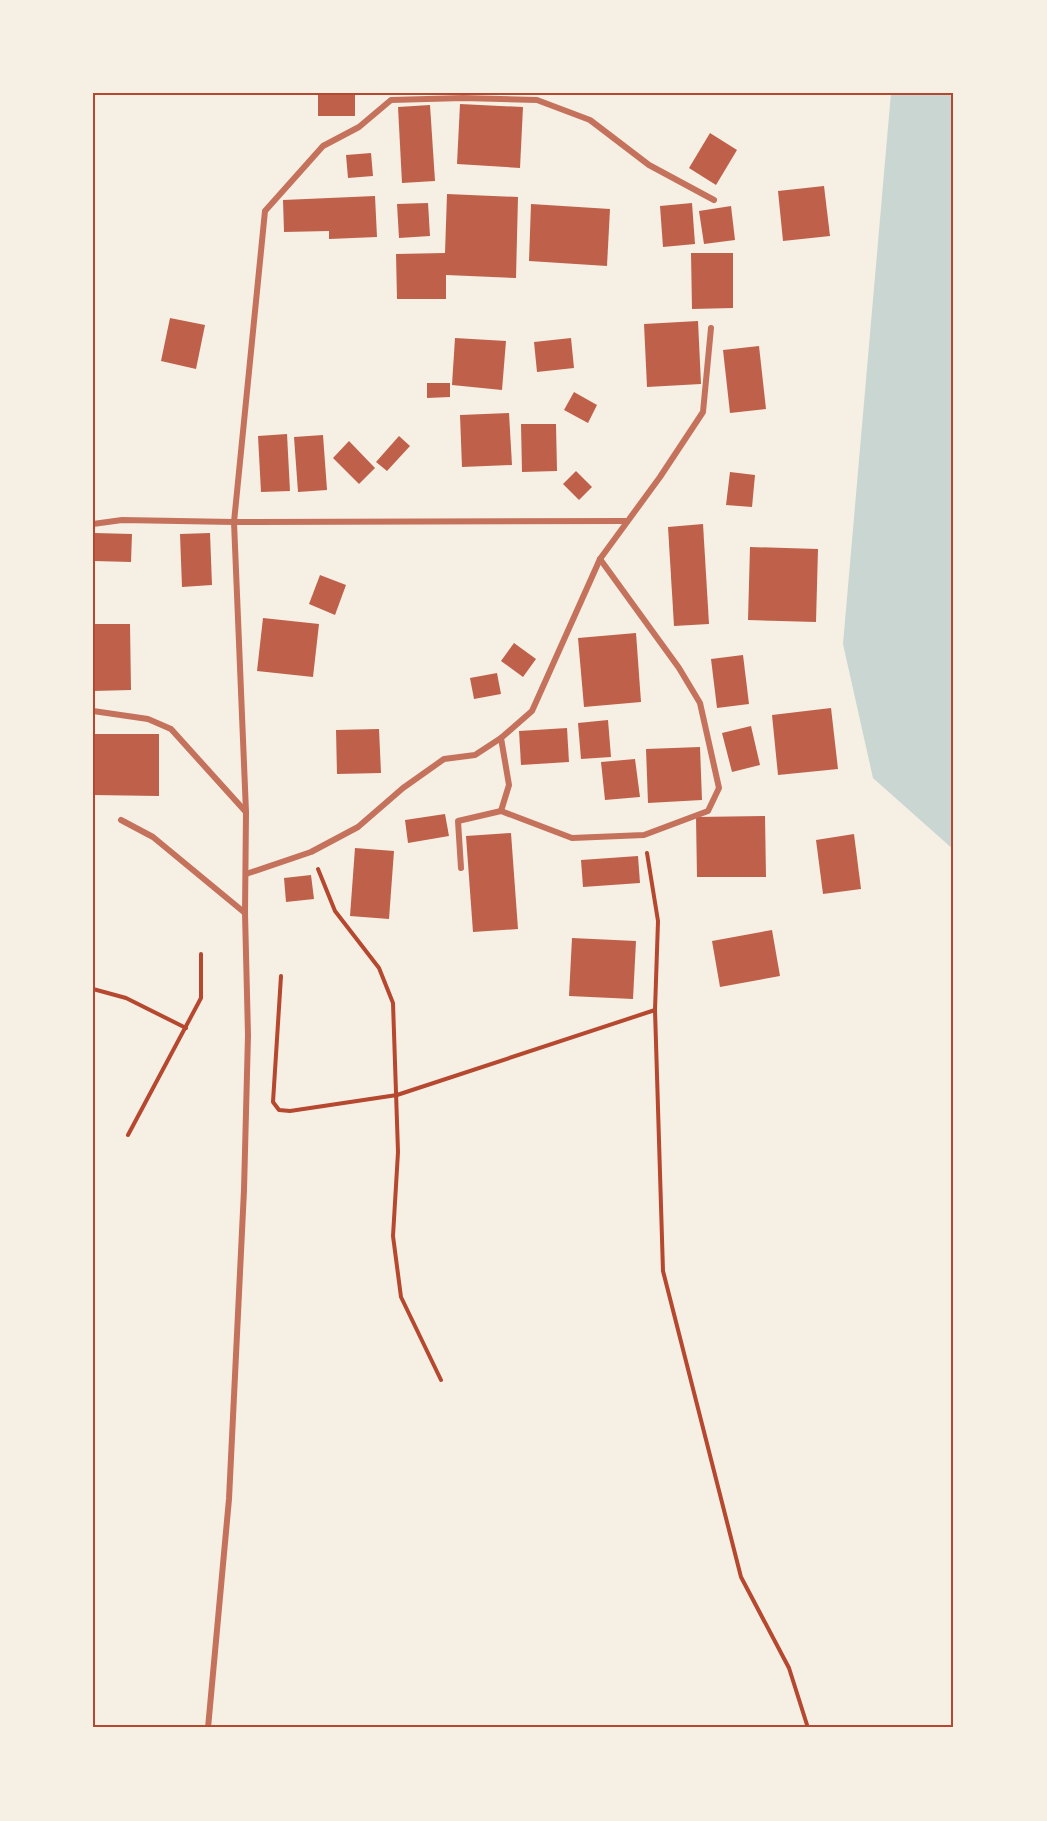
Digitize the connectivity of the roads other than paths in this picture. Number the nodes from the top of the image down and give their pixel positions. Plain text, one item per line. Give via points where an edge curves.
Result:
1 (714, 200) dead end
2 (711, 328) dead end
3 (627, 521) junction
4 (234, 522) junction
5 (93, 524) edge
6 (600, 559) junction
7 (93, 711) edge
8 (501, 738) junction
9 (501, 811) junction
10 (246, 812) junction
11 (121, 820) dead end
12 (461, 868) dead end
13 (246, 874) junction
14 (246, 913) junction
15 (208, 1728) edge

1 - 4 street via 649,165 590,120 537,100 391,100 359,127 323,146 265,211
2 - 3 street via 703,412
3 - 4 street
3 - 6 street
4 - 5 street via 122,520
4 - 10 street
6 - 8 street via 532,711
6 - 9 street via 700,703 719,788 708,811 644,835 572,838
7 - 10 street via 148,719 171,729
8 - 9 street via 509,785
8 - 13 street via 475,755 444,759 358,827 312,852
9 - 12 street via 458,821
10 - 13 street
11 - 14 street via 153,837
13 - 14 street
14 - 15 street via 244,1190 229,1499

